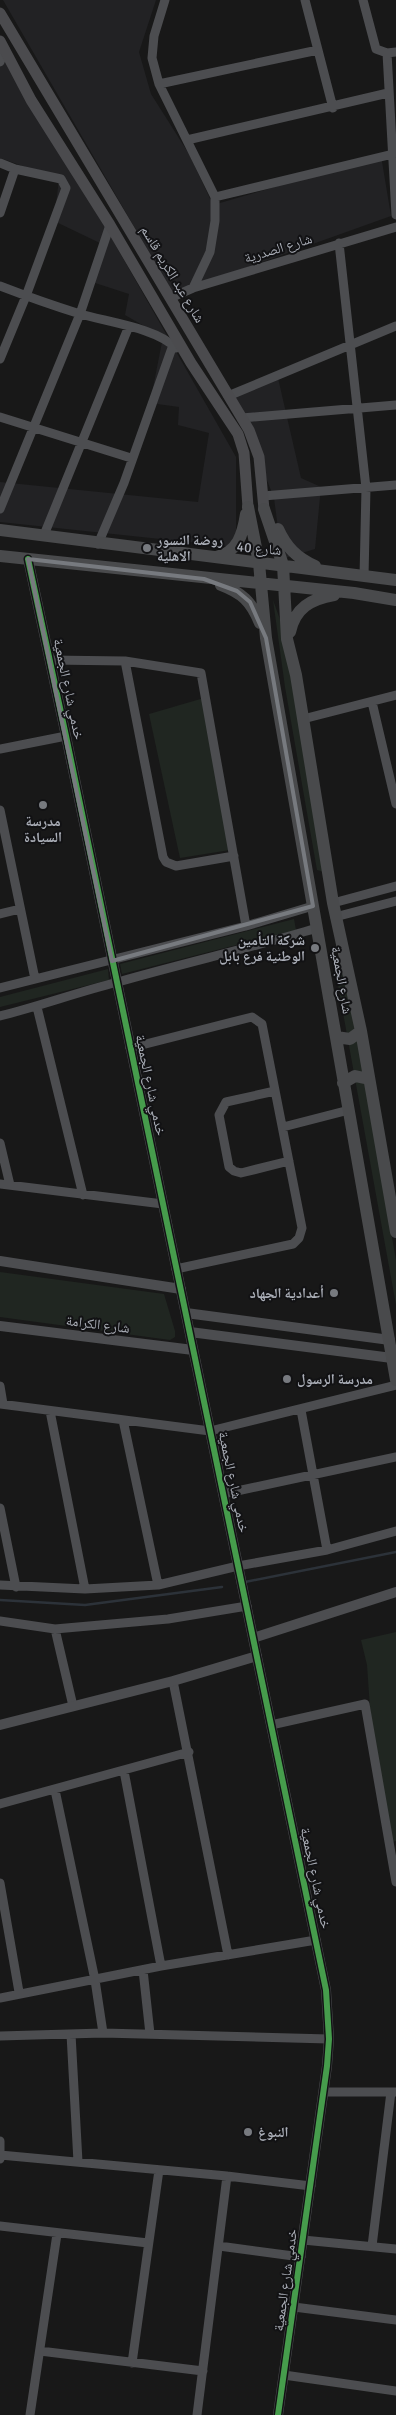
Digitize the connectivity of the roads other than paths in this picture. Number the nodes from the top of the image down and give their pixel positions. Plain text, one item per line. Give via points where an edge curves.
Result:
1 (165, 0) edge
2 (305, 0) edge
3 (364, 0) edge
4 (0, 13) edge
5 (2, 45) edge
6 (318, 50) junction
7 (391, 52) edge
8 (0, 62) edge
9 (159, 84) junction
10 (388, 93) junction
11 (333, 108) junction
12 (393, 112) edge
13 (187, 140) junction
14 (393, 154) junction
15 (0, 163) edge
16 (15, 169) junction
17 (79, 178) junction
18 (65, 183) junction
19 (215, 197) junction
20 (0, 213) edge
21 (396, 215) edge
22 (110, 225) junction
23 (396, 227) edge
24 (339, 243) junction
25 (0, 286) edge
26 (194, 288) junction
27 (26, 296) junction
28 (170, 298) junction
29 (80, 314) junction
30 (168, 322) junction
31 (129, 326) junction
32 (396, 326) edge
33 (157, 337) junction
34 (173, 345) junction
35 (349, 345) junction
36 (0, 359) edge
37 (191, 362) junction
38 (228, 396) junction
39 (396, 406) edge
40 (358, 409) junction
41 (0, 417) edge
42 (242, 418) junction
43 (33, 427) junction
44 (82, 441) junction
45 (131, 458) junction
46 (396, 485) edge
47 (366, 488) junction
48 (263, 496) junction
49 (248, 507) junction
50 (0, 509) edge
51 (264, 509) junction
52 (0, 530) edge
53 (44, 535) junction
54 (98, 544) junction
55 (0, 556) edge
56 (200, 557) junction
57 (28, 559) junction
58 (259, 564) junction
59 (284, 565) junction
60 (347, 574) junction
61 (364, 577) junction
62 (204, 579) junction
63 (396, 580) edge
64 (260, 585) junction
65 (284, 588) junction
66 (354, 593) junction
67 (396, 600) edge
68 (266, 638) junction
69 (287, 639) junction
70 (50, 660) junction
71 (125, 661) junction
72 (396, 695) edge
73 (372, 702) junction
74 (303, 719) junction
75 (66, 736) junction
76 (0, 749) edge
77 (396, 804) edge
78 (0, 810) edge
79 (234, 856) junction
80 (396, 886) edge
81 (396, 901) edge
82 (333, 903) junction
83 (313, 906) junction
84 (20, 909) junction
85 (0, 914) edge
86 (335, 917) junction
87 (246, 926) junction
88 (317, 928) junction
89 (340, 938) junction
90 (320, 944) junction
91 (344, 955) junction
92 (112, 961) junction
93 (323, 961) junction
94 (35, 979) junction
95 (117, 982) junction
96 (0, 988) edge
97 (37, 1007) junction
98 (0, 1016) edge
99 (361, 1031) junction
100 (336, 1037) junction
101 (130, 1048) junction
102 (369, 1079) junction
103 (344, 1084) junction
104 (275, 1090) junction
105 (349, 1110) junction
106 (282, 1127) junction
107 (0, 1143) edge
108 (289, 1162) junction
109 (5, 1184) edge
110 (83, 1195) junction
111 (163, 1204) junction
112 (396, 1232) edge
113 (0, 1261) edge
114 (176, 1269) junction
115 (181, 1289) junction
116 (186, 1313) junction
117 (0, 1326) edge
118 (190, 1332) junction
119 (376, 1338) junction
120 (390, 1340) junction
121 (193, 1350) junction
122 (375, 1355) junction
123 (392, 1358) junction
124 (396, 1380) edge
125 (0, 1386) edge
126 (396, 1386) edge
127 (2, 1404) edge
128 (50, 1410) junction
129 (301, 1410) junction
130 (123, 1420) junction
131 (210, 1431) junction
132 (396, 1458) edge
133 (314, 1476) junction
134 (223, 1494) junction
135 (0, 1508) edge
136 (396, 1531) edge
137 (327, 1550) junction
138 (238, 1566) junction
139 (0, 1585) edge
140 (158, 1585) junction
141 (16, 1587) junction
142 (85, 1589) junction
143 (396, 1592) edge
144 (246, 1606) junction
145 (0, 1621) edge
146 (55, 1629) junction
147 (253, 1638) junction
148 (257, 1656) junction
149 (173, 1681) junction
150 (73, 1706) junction
151 (0, 1725) edge
152 (271, 1725) junction
153 (189, 1752) junction
154 (124, 1771) junction
155 (55, 1790) junction
156 (0, 1804) edge
157 (393, 1842) edge
158 (396, 1882) edge
159 (0, 1883) edge
160 (316, 1940) junction
161 (228, 1955) junction
162 (161, 1966) junction
163 (143, 1970) junction
164 (95, 1980) junction
165 (19, 1992) junction
166 (0, 1998) edge
167 (103, 2033) junction
168 (71, 2034) junction
169 (150, 2034) junction
170 (0, 2036) edge
171 (329, 2039) junction
172 (324, 2092) junction
173 (394, 2092) edge
174 (0, 2141) edge
175 (0, 2156) edge
176 (78, 2162) junction
177 (159, 2170) junction
178 (226, 2176) junction
179 (311, 2186) junction
180 (0, 2226) edge
181 (57, 2234) junction
182 (303, 2240) junction
183 (148, 2243) junction
184 (219, 2246) junction
185 (372, 2246) junction
186 (396, 2249) edge
187 (301, 2257) junction
188 (294, 2307) junction
189 (396, 2320) edge
190 (40, 2351) junction
191 (132, 2363) junction
192 (203, 2371) junction
193 (284, 2375) junction
194 (396, 2391) edge
195 (30, 2415) edge
196 (197, 2415) edge
197 (278, 2415) edge

1 - 9 street via 154,36 152,58
2 - 6 street
3 - 7 street via 376,49
4 - 28 main road, شارع عبد الكريم قاسم
5 - 8 street
5 - 17 main road, شارع عبد الكريم قاسم
6 - 9 street
6 - 11 street
7 - 10 street
9 - 13 street
10 - 11 street
10 - 12 street
11 - 13 street
12 - 14 street
13 - 19 street
14 - 19 street
14 - 21 street
15 - 16 street
16 - 18 street via 61,179
16 - 20 street
17 - 18 street
17 - 22 main road, شارع عبد الكريم قاسم
18 - 27 street via 66,188
19 - 26 street via 210,252
22 - 29 street
22 - 30 main road, شارع عبد الكريم قاسم
23 - 24 street, شارع الصدرية
24 - 26 street, شارع الصدرية
24 - 35 street
25 - 27 street
26 - 28 street, شارع الصدرية
27 - 29 street
27 - 36 street
28 - 38 main road, شارع عبد الكريم قاسم
29 - 31 street
29 - 43 street
30 - 33 street via 168,336
30 - 37 main road, شارع عبد الكريم قاسم
31 - 33 street
31 - 44 street
32 - 35 street
33 - 34 street
34 - 37 street
34 - 45 street
35 - 38 street
35 - 40 street
37 - 49 main road, شارع عبد الكريم قاسم via 238,434 244,453
38 - 42 main road, شارع عبد الكريم قاسم
39 - 40 street
40 - 42 street
40 - 47 street
41 - 43 street
42 - 48 main road, شارع عبد الكريم قاسم via 257,449
43 - 44 street
43 - 50 street
44 - 45 street
44 - 53 street
45 - 54 street
46 - 47 street
47 - 48 street
47 - 61 street
48 - 51 main road, شارع عبد الكريم قاسم
49 - 56 main road via 242,535 234,548 222,556
49 - 58 main road, شارع عبد الكريم قاسم
51 - 59 main road, شارع عبد الكريم قاسم
51 - 60 main road via 296,556 316,567
52 - 53 main road, شارع 40
53 - 54 main road, شارع 40
54 - 56 main road, شارع 40
55 - 57 main road
56 - 58 main road, شارع 40
57 - 62 main road
57 - 70 street, خدمي شارع الجمعية
58 - 59 main road, شارع 40
58 - 64 main road, شارع عبد الكريم قاسم
59 - 60 main road, شارع 40
59 - 65 main road, شارع الجمعية
60 - 61 main road, شارع 40
61 - 63 main road, شارع 40
62 - 64 main road
62 - 68 main road via 245,596 253,605
64 - 65 main road
64 - 68 main road, شارع الجمعية
65 - 66 main road
65 - 69 main road, شارع الجمعية
66 - 67 main road
66 - 69 main road via 324,597 309,603 295,616
68 - 83 main road, شارع الجمعية
69 - 74 main road, شارع الجمعية
70 - 71 street
70 - 75 street, خدمي شارع الجمعية
71 - 79 street via 198,671 203,677
71 - 79 street via 163,857 176,866
72 - 73 street
73 - 74 street
73 - 77 street
74 - 82 main road, شارع الجمعية
75 - 76 street
75 - 92 street, خدمي شارع الجمعية
78 - 84 street
79 - 87 street
80 - 82 street
81 - 86 street
82 - 86 main road, شارع الجمعية
83 - 87 street
83 - 88 main road, شارع الجمعية
84 - 85 street
84 - 94 street
86 - 89 main road, شارع الجمعية
87 - 92 street
88 - 90 main road, شارع الجمعية
88 - 95 street
89 - 90 main road via 331,949
89 - 91 main road, شارع الجمعية
90 - 93 main road, شارع الجمعية
91 - 93 main road via 332,955
91 - 99 main road, شارع الجمعية
92 - 94 street
92 - 95 street, خدمي شارع الجمعية
93 - 100 main road, شارع الجمعية
94 - 96 street
95 - 97 street
95 - 101 street, خدمي شارع الجمعية
97 - 98 street
97 - 110 street
99 - 100 main road via 350,1039
99 - 102 main road, شارع الجمعية
100 - 103 main road, شارع الجمعية
101 - 104 street via 252,1017 262,1024
101 - 111 street, خدمي شارع الجمعية
102 - 103 main road via 355,1076
102 - 112 main road, شارع الجمعية
103 - 105 main road, شارع الجمعية
104 - 106 street
104 - 108 street via 226,1102 219,1115 229,1167 241,1173
105 - 106 street
105 - 120 main road, شارع الجمعية
106 - 108 street
107 - 109 street
108 - 114 street via 302,1228 293,1244
109 - 110 street
110 - 111 street
111 - 114 street, خدمي شارع الجمعية
113 - 115 street
114 - 115 street, خدمي شارع الجمعية
115 - 116 street, خدمي شارع الجمعية
116 - 118 street, خدمي شارع الجمعية
116 - 119 street
117 - 121 street, شارع الكرامة
118 - 121 street, خدمي شارع الجمعية
118 - 122 street
119 - 120 street
119 - 122 street via 382,1340 387,1349 382,1355
120 - 123 main road, شارع الجمعية
121 - 131 street, خدمي شارع الجمعية
122 - 123 street
123 - 124 main road, شارع الجمعية
125 - 127 street
126 - 129 street
127 - 128 street
128 - 130 street
128 - 142 street
129 - 131 street
129 - 133 street
130 - 131 street
130 - 140 street
131 - 134 street, خدمي شارع الجمعية
132 - 133 street
133 - 134 street
133 - 137 street
134 - 138 street, خدمي شارع الجمعية
135 - 141 street
136 - 137 street
137 - 138 street
138 - 140 street
138 - 144 street, خدمي شارع الجمعية
139 - 141 street
140 - 142 street
141 - 142 street
143 - 147 street
144 - 146 street via 168,1619
144 - 147 street, خدمي شارع الجمعية
145 - 146 street
146 - 150 street
147 - 148 street, خدمي شارع الجمعية
148 - 149 street
148 - 152 street, خدمي شارع الجمعية
149 - 150 street
149 - 153 street
150 - 151 street
152 - 157 street via 365,1704
152 - 160 street, خدمي شارع الجمعية
153 - 154 street
153 - 161 street
154 - 155 street
154 - 162 street
155 - 156 street
155 - 164 street
157 - 158 street
159 - 165 street
160 - 161 street
160 - 171 street, خدمي شارع الجمعية via 326,1990
161 - 162 street
162 - 163 street
163 - 164 street
163 - 169 street
164 - 165 street
164 - 167 street
165 - 166 street
167 - 168 street
167 - 169 street
168 - 170 street
168 - 176 street
169 - 171 street
171 - 172 street, خدمي شارع الجمعية
172 - 173 street
172 - 179 street, خدمي شارع الجمعية
173 - 185 street
174 - 175 street
175 - 176 street
176 - 177 street
177 - 178 street
177 - 183 street
178 - 179 street
178 - 184 street
179 - 182 street, خدمي شارع الجمعية
180 - 181 street
181 - 183 street
181 - 190 street
182 - 185 street
182 - 187 street, خدمي شارع الجمعية
183 - 191 street
184 - 187 street
184 - 192 street
185 - 186 street
187 - 188 street, خدمي شارع الجمعية
188 - 189 street
188 - 193 street, خدمي شارع الجمعية
190 - 191 street
190 - 195 street
191 - 192 street
192 - 196 street
193 - 194 street
193 - 197 street, خدمي شارع الجمعية

